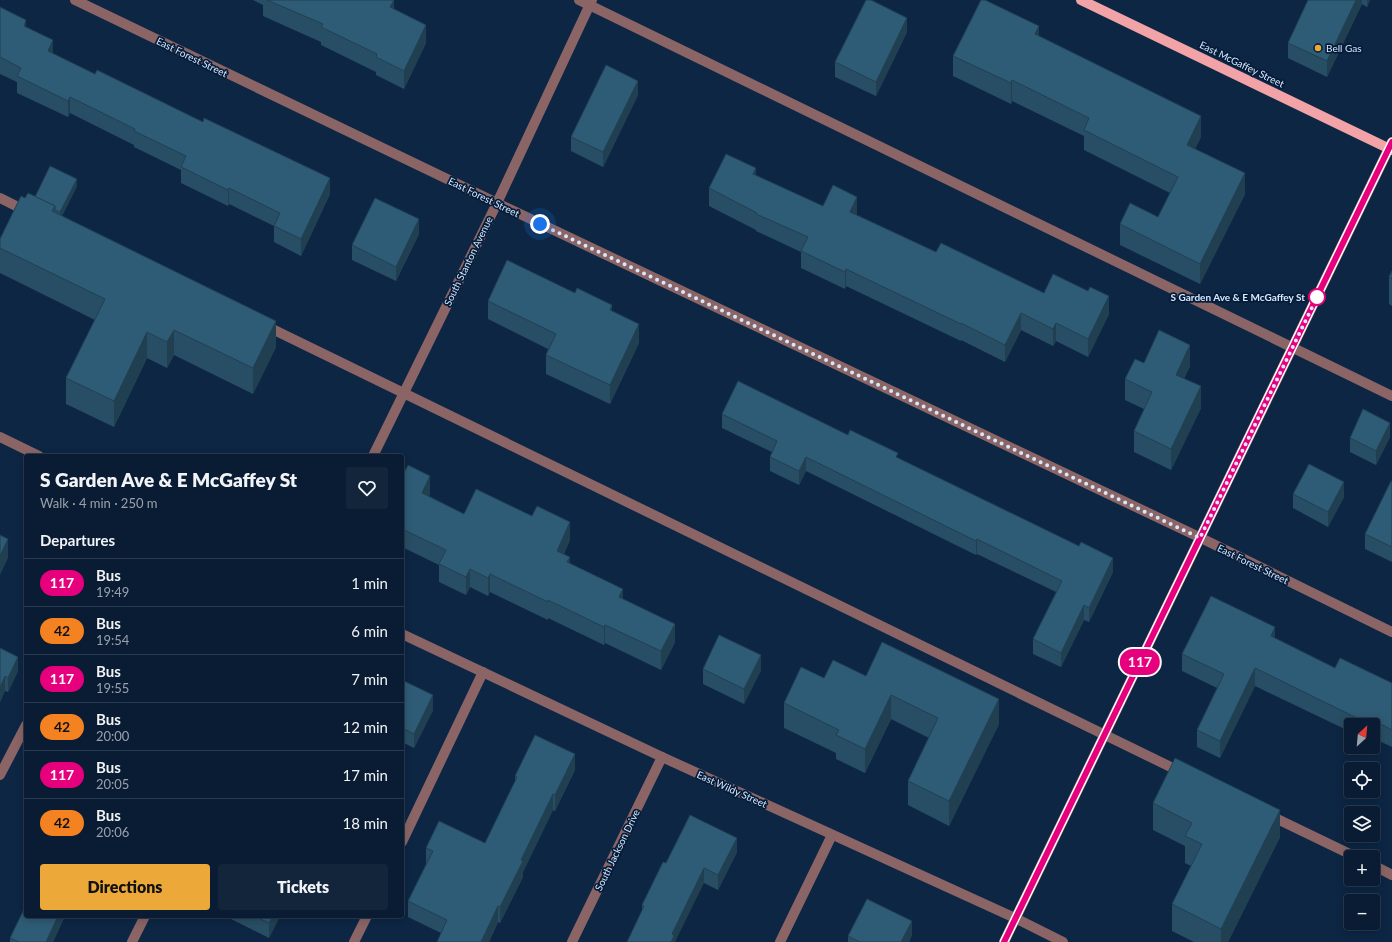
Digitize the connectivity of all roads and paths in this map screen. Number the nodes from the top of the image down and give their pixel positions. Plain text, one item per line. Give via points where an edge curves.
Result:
1 (74, 0) edge
2 (579, 0) edge
3 (1081, 0) edge
4 (591, 3) edge
5 (1391, 147) edge
6 (0, 198) edge
7 (497, 203) junction
8 (35, 215) edge
9 (255, 321) edge
10 (1292, 348) junction
11 (404, 393) junction
12 (1392, 396) edge
13 (0, 436) edge
14 (35, 454) edge
15 (374, 454) edge
16 (1200, 538) junction
17 (1392, 632) edge
18 (404, 635) edge
19 (483, 672) junction
20 (24, 729) edge
21 (1105, 734) junction
22 (662, 758) junction
23 (0, 776) edge
24 (1191, 776) edge
25 (1262, 812) edge
26 (832, 835) junction
27 (404, 838) edge
28 (1344, 851) edge
29 (1380, 869) edge
30 (1392, 875) edge
31 (144, 918) edge
32 (366, 918) edge
33 (1015, 918) junction
34 (132, 942) edge
35 (354, 942) edge
36 (572, 942) edge
37 (780, 942) edge
38 (1004, 942) edge
39 (1063, 942) edge

1 - 7 street, East Forest Street
2 - 4 street
3 - 5 main road, East McGaffey Street
4 - 7 street, South Stanton Avenue
4 - 10 street
5 - 10 street
6 - 8 street
7 - 11 street, South Stanton Avenue
7 - 16 street, East Forest Street
9 - 11 street
10 - 12 street
10 - 16 street
11 - 15 street, South Stanton Avenue
11 - 21 street
13 - 14 street
16 - 17 street, East Forest Street
16 - 21 street
18 - 19 street, East Wildy Street
19 - 22 street, East Wildy Street
19 - 27 street
20 - 23 street
21 - 24 street
21 - 33 street
22 - 26 street, East Wildy Street
22 - 36 street, South Jackson Drive
25 - 28 street
26 - 33 street, East Wildy Street
26 - 37 street
29 - 30 street
31 - 34 street
32 - 35 street
33 - 38 street
33 - 39 street, East Wildy Street

